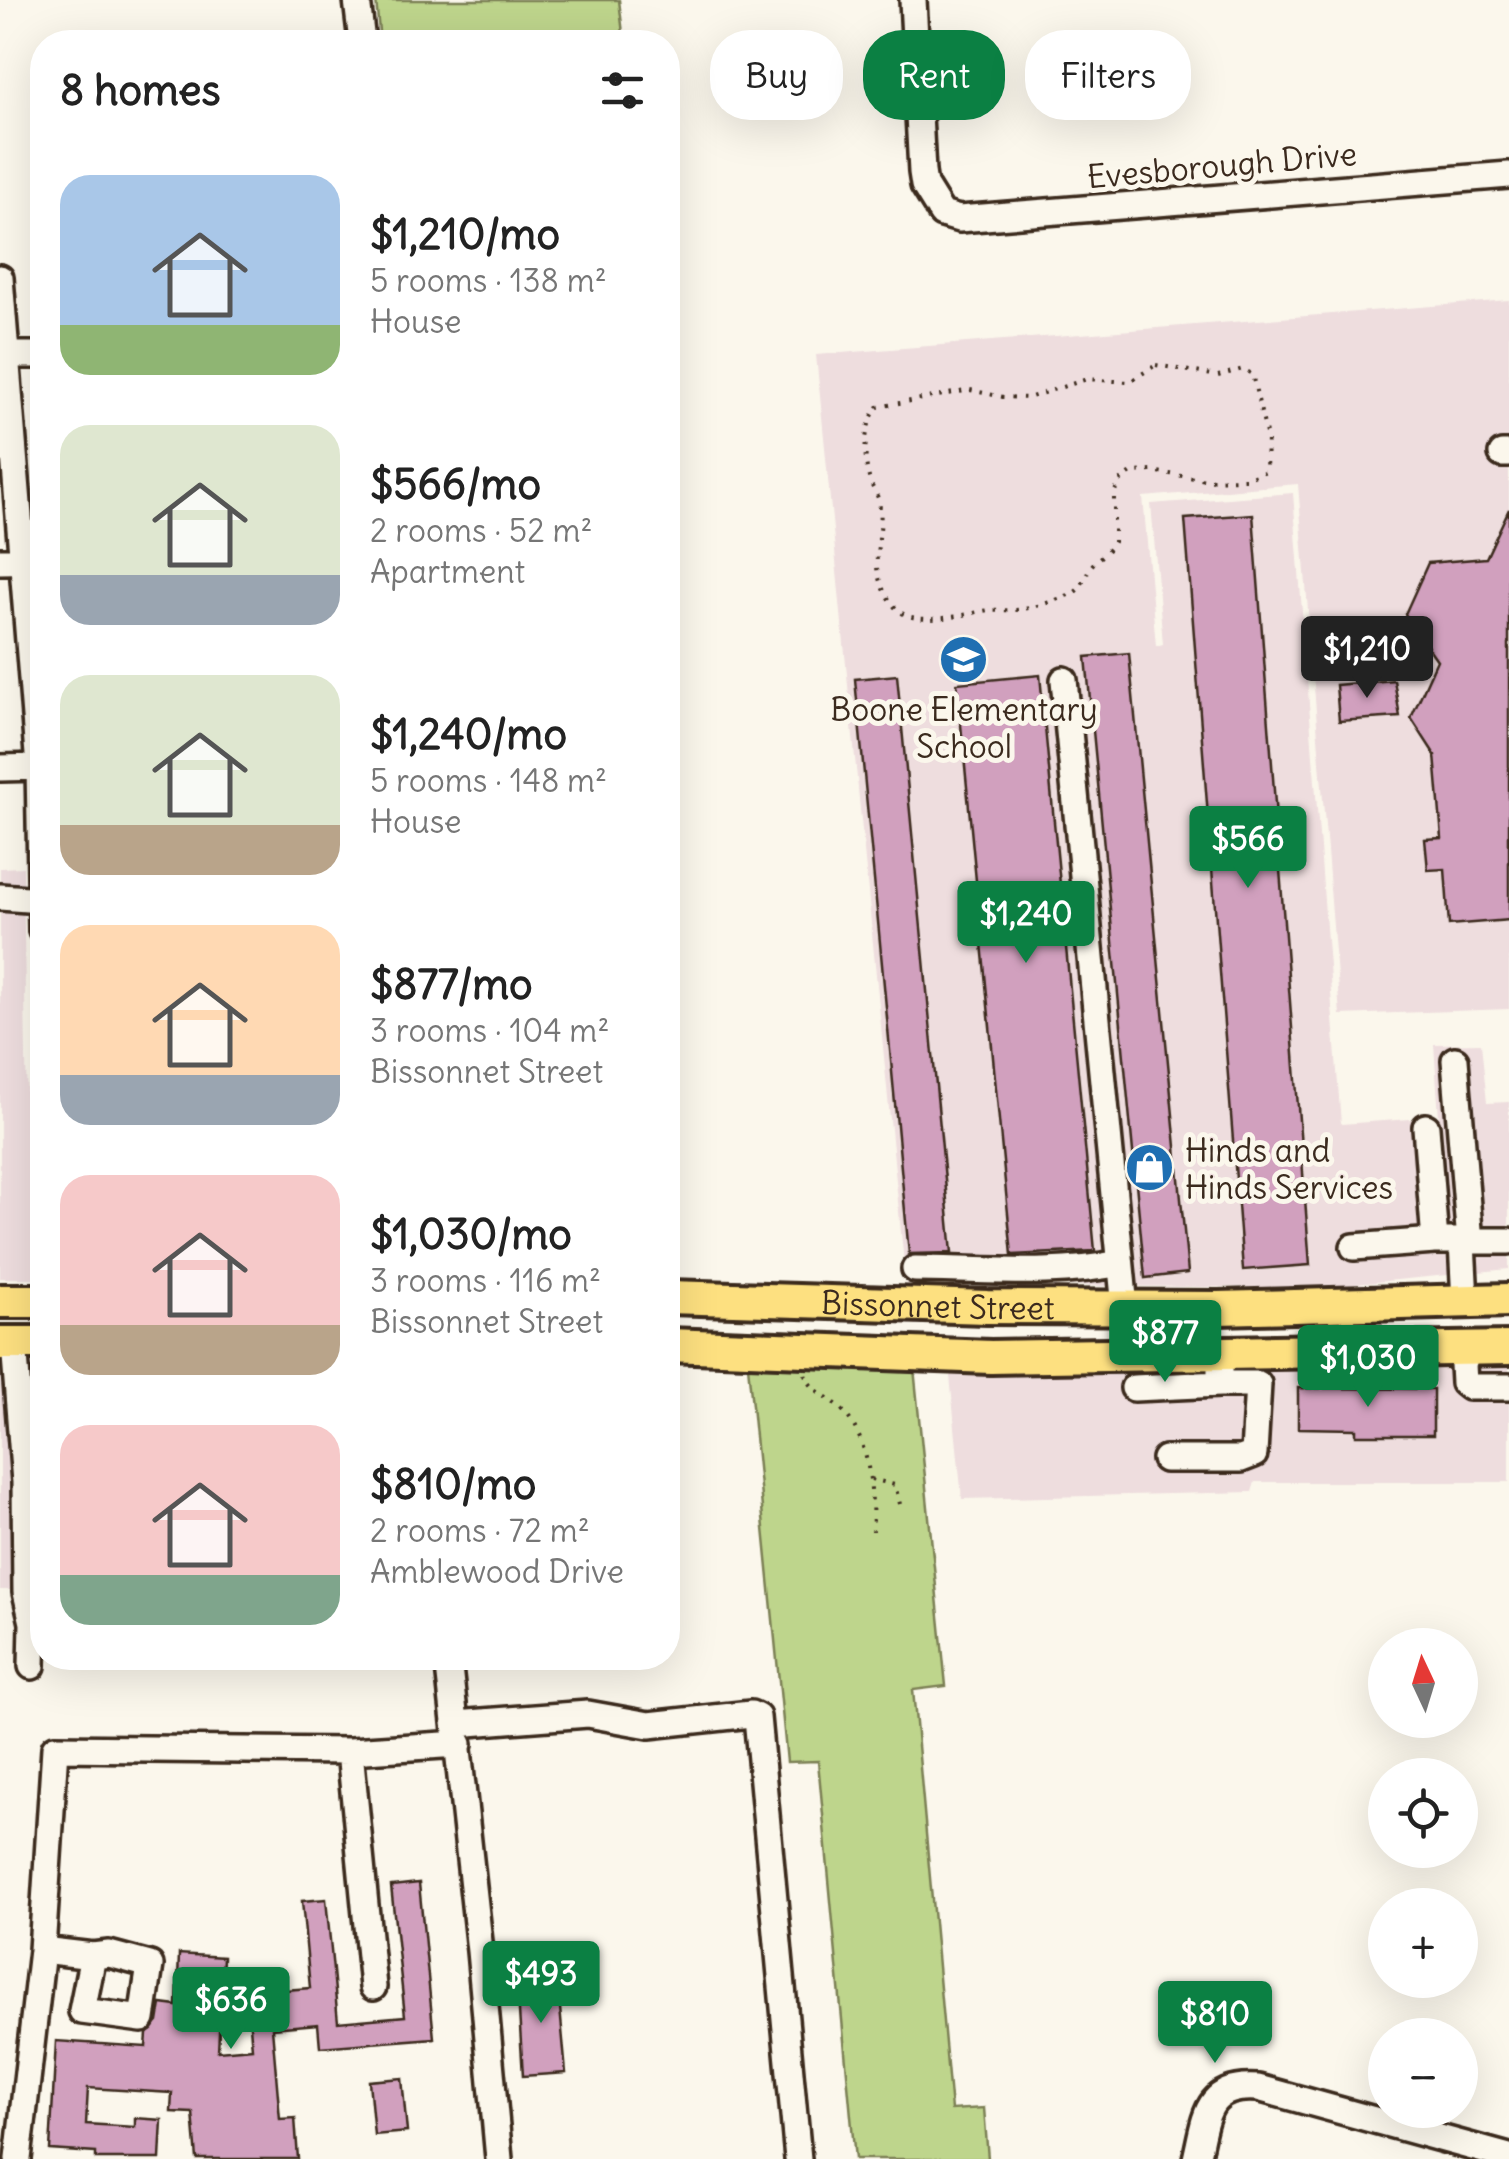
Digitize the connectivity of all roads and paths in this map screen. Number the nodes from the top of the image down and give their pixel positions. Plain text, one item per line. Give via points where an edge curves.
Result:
1 (357, 0) edge
2 (913, 0) edge
3 (361, 30) edge
4 (1509, 175) edge
5 (0, 278) edge
6 (6, 356) junction
7 (30, 356) edge
8 (22, 560) edge
9 (1014, 610) joint
10 (30, 648) edge
11 (1064, 680) dead end
12 (0, 768) edge
13 (30, 768) edge
14 (0, 898) edge
15 (30, 899) edge
16 (1454, 1060) dead end
17 (1426, 1126) dead end
18 (1435, 1241) junction
19 (1509, 1241) edge
20 (1466, 1242) junction
21 (1354, 1247) dead end
22 (1120, 1263) junction
23 (915, 1269) dead end
24 (680, 1297) edge
25 (1509, 1300) edge
26 (0, 1301) edge
27 (30, 1301) edge
28 (1465, 1301) junction
29 (1125, 1308) junction
30 (19, 1343) edge
31 (680, 1345) edge
32 (1469, 1348) junction
33 (1509, 1348) edge
34 (804, 1349) junction
35 (1220, 1368) junction
36 (1509, 1387) edge
37 (1134, 1388) dead end
38 (1165, 1459) dead end
39 (871, 1479) junction
40 (900, 1504) dead end
41 (873, 1531) dead end
42 (30, 1613) edge
43 (450, 1670) edge
44 (458, 1734) junction
45 (350, 1751) junction
46 (42, 1950) junction
47 (93, 1956) dead end
48 (373, 1987) dead end
49 (1509, 2157) edge
50 (18, 2159) edge
51 (498, 2159) edge
52 (798, 2159) edge
53 (1196, 2159) edge

1 - 3 street
2 - 4 street, Evesborough Drive via 924,185 942,214 959,219
5 - 6 street
6 - 7 street
6 - 8 street
8 - 10 street
9 - 9 path via 1081,587 1114,542 1114,493 1133,472 1206,480 1266,471 1268,438 1252,374 1243,369 1218,376 1156,365 1128,382 1088,379 1028,398 970,390 878,408 870,418 869,479 879,502 876,548 883,590 897,611 911,618
11 - 22 street
12 - 13 street
14 - 15 street
16 - 20 street
17 - 18 street
18 - 20 street
18 - 21 street
19 - 20 street
20 - 28 street
22 - 23 street via 1014,1272
22 - 29 street
24 - 29 main road, Bissonnet Street
25 - 28 main road, Bissonnet Street
26 - 27 main road
28 - 29 main road, Bissonnet Street
28 - 32 main road
30 - 42 street
31 - 34 main road, Bissonnet Street
32 - 33 main road, Bissonnet Street
32 - 35 main road, Bissonnet Street
32 - 36 street via 1463,1365 1469,1387
34 - 35 main road, Bissonnet Street
34 - 39 path via 808,1385 842,1409
35 - 37 street
35 - 38 street via 1258,1384 1254,1454
39 - 40 path via 895,1485
39 - 41 path
43 - 44 street
44 - 45 street
44 - 51 street
44 - 52 street via 588,1714 649,1725 757,1717
45 - 46 street via 56,1748
45 - 48 street
46 - 47 street
46 - 50 street
49 - 53 street via 1235,2086 1208,2108

